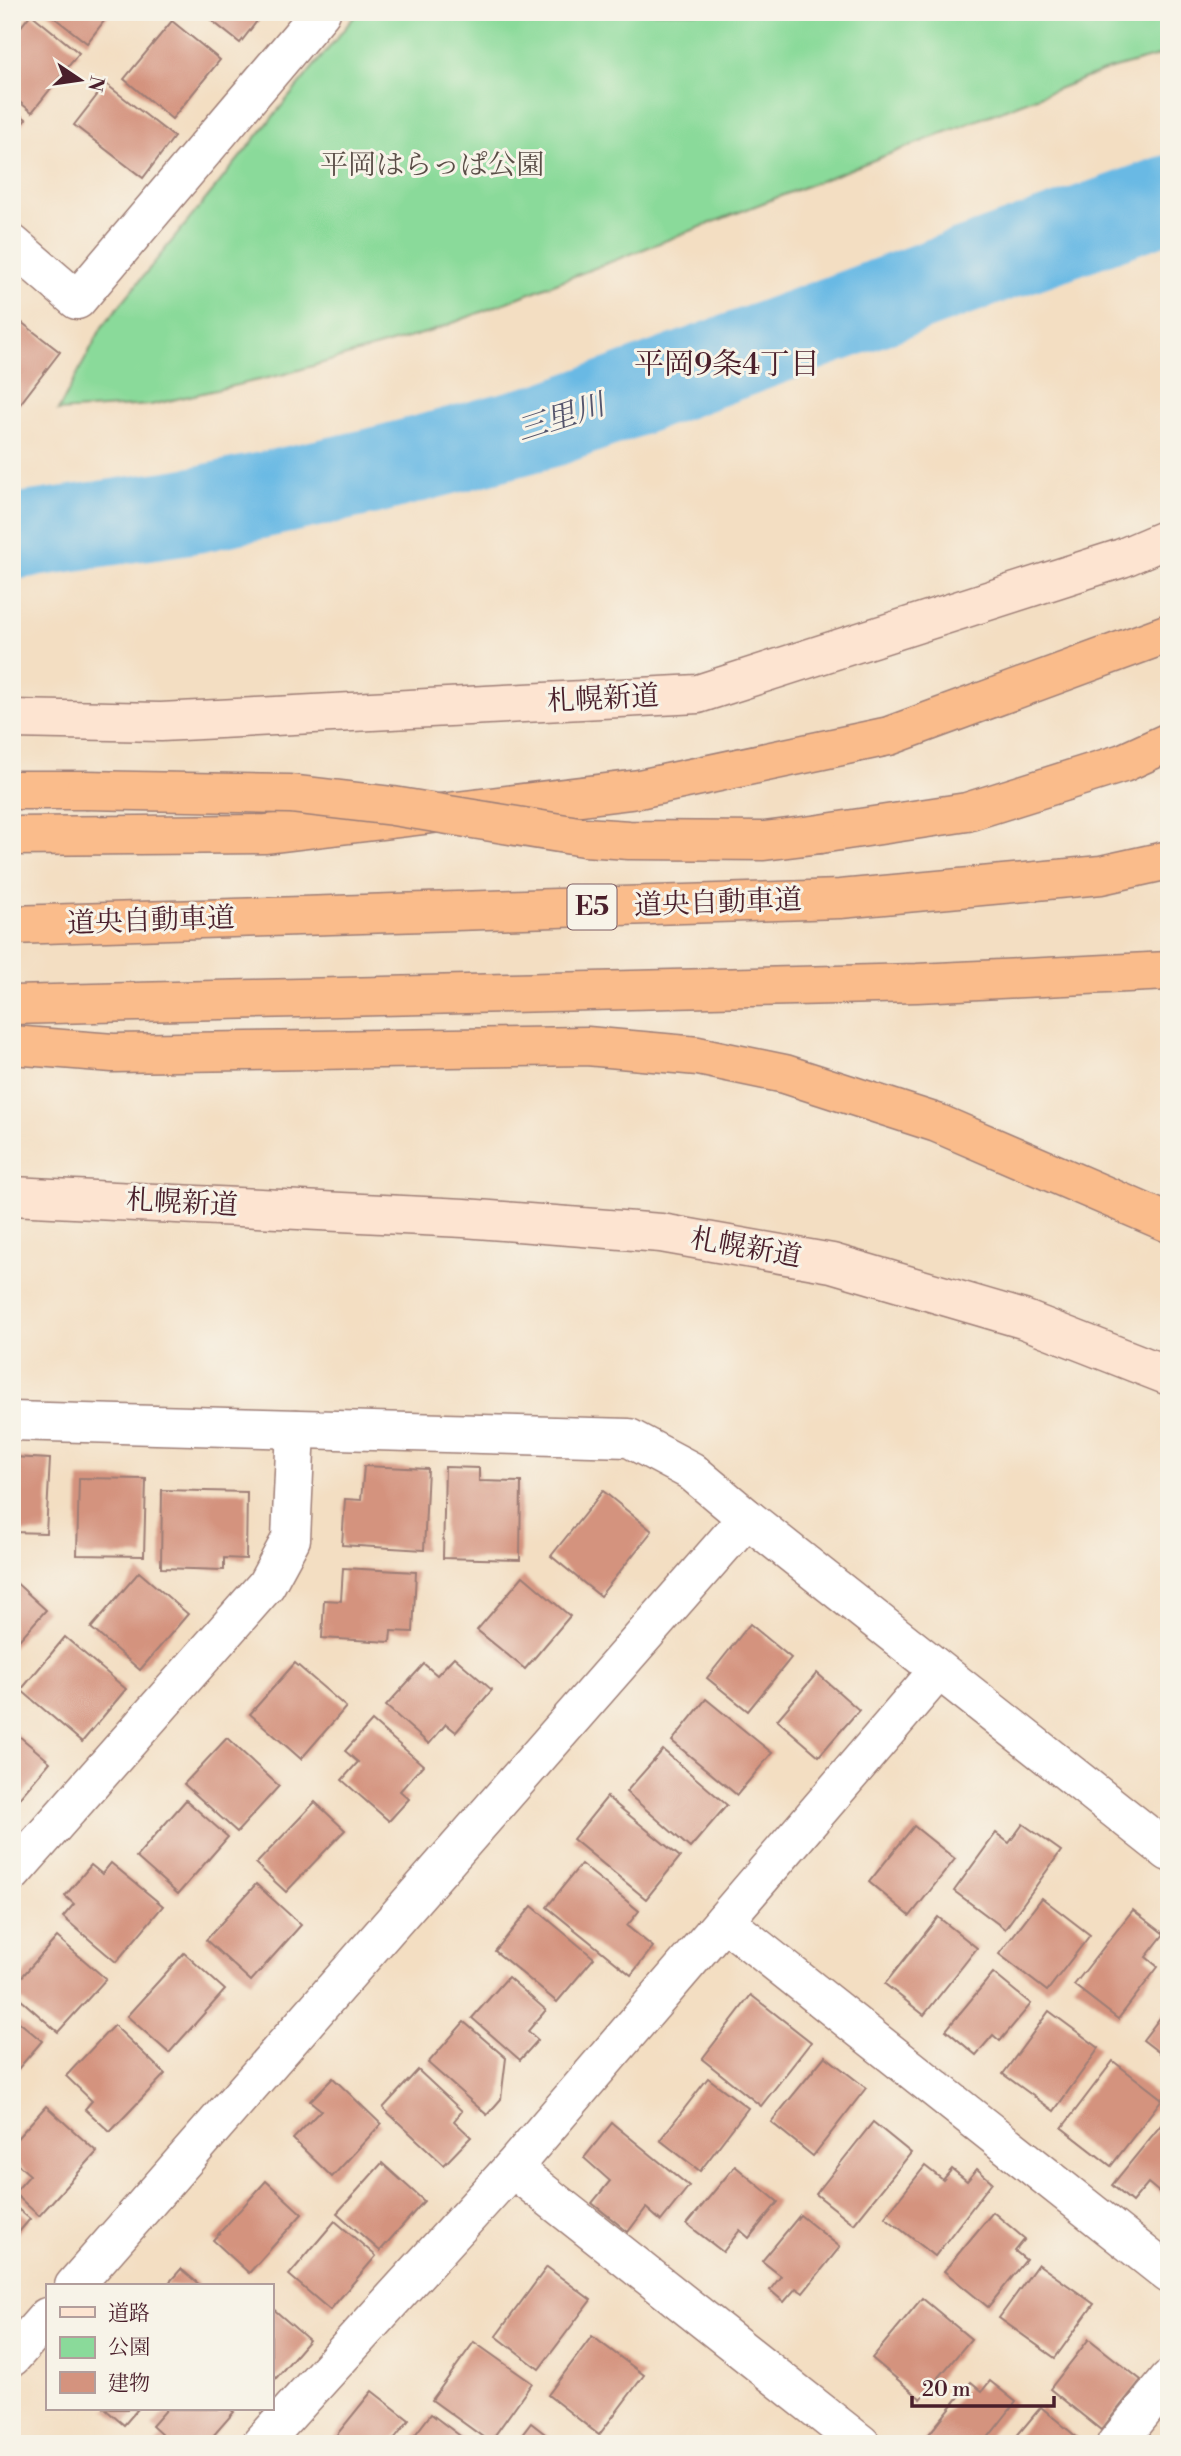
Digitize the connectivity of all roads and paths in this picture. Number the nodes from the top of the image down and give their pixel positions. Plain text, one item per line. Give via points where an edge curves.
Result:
1 (321, 12) edge
2 (12, 244) edge
3 (1169, 538) edge
4 (1169, 634) edge
5 (12, 719) edge
6 (1169, 742) edge
7 (12, 790) edge
8 (12, 836) edge
9 (1169, 860) edge
10 (12, 925) edge
11 (1169, 971) edge
12 (12, 1005) edge
13 (12, 1045) edge
14 (12, 1196) edge
15 (1169, 1223) edge
16 (1169, 1376) edge
17 (12, 1421) edge
18 (296, 1429) junction
19 (747, 1518) junction
20 (938, 1671) junction
21 (1169, 1852) edge
22 (12, 1872) edge
23 (724, 1922) junction
24 (512, 2168) junction
25 (1169, 2274) edge
26 (76, 2284) edge
27 (46, 2318) edge
28 (12, 2357) edge
29 (1169, 2379) edge
30 (280, 2437) edge
31 (861, 2444) edge
32 (1116, 2444) edge

1 - 2 street via 77,300
3 - 5 street, 札幌新道 via 1122,558 698,694 161,722
4 - 8 highway via 890,736 639,789 266,834
6 - 7 highway, bridge via 1123,763 967,812 764,841 584,837 290,794
9 - 10 highway, 道央自動車道 / E5 via 1101,876 840,899
11 - 12 highway via 917,983
13 - 15 highway via 113,1053 587,1046 698,1056 785,1074 937,1123
14 - 16 street, 札幌新道 via 464,1217 661,1233 832,1263 1023,1319
17 - 18 street
18 - 19 street via 629,1438 691,1471
18 - 22 street via 291,1539 266,1585
19 - 20 street
19 - 26 street
20 - 21 street
20 - 23 street
23 - 24 street
23 - 25 street
24 - 30 street
24 - 31 street
27 - 28 street
29 - 32 street

